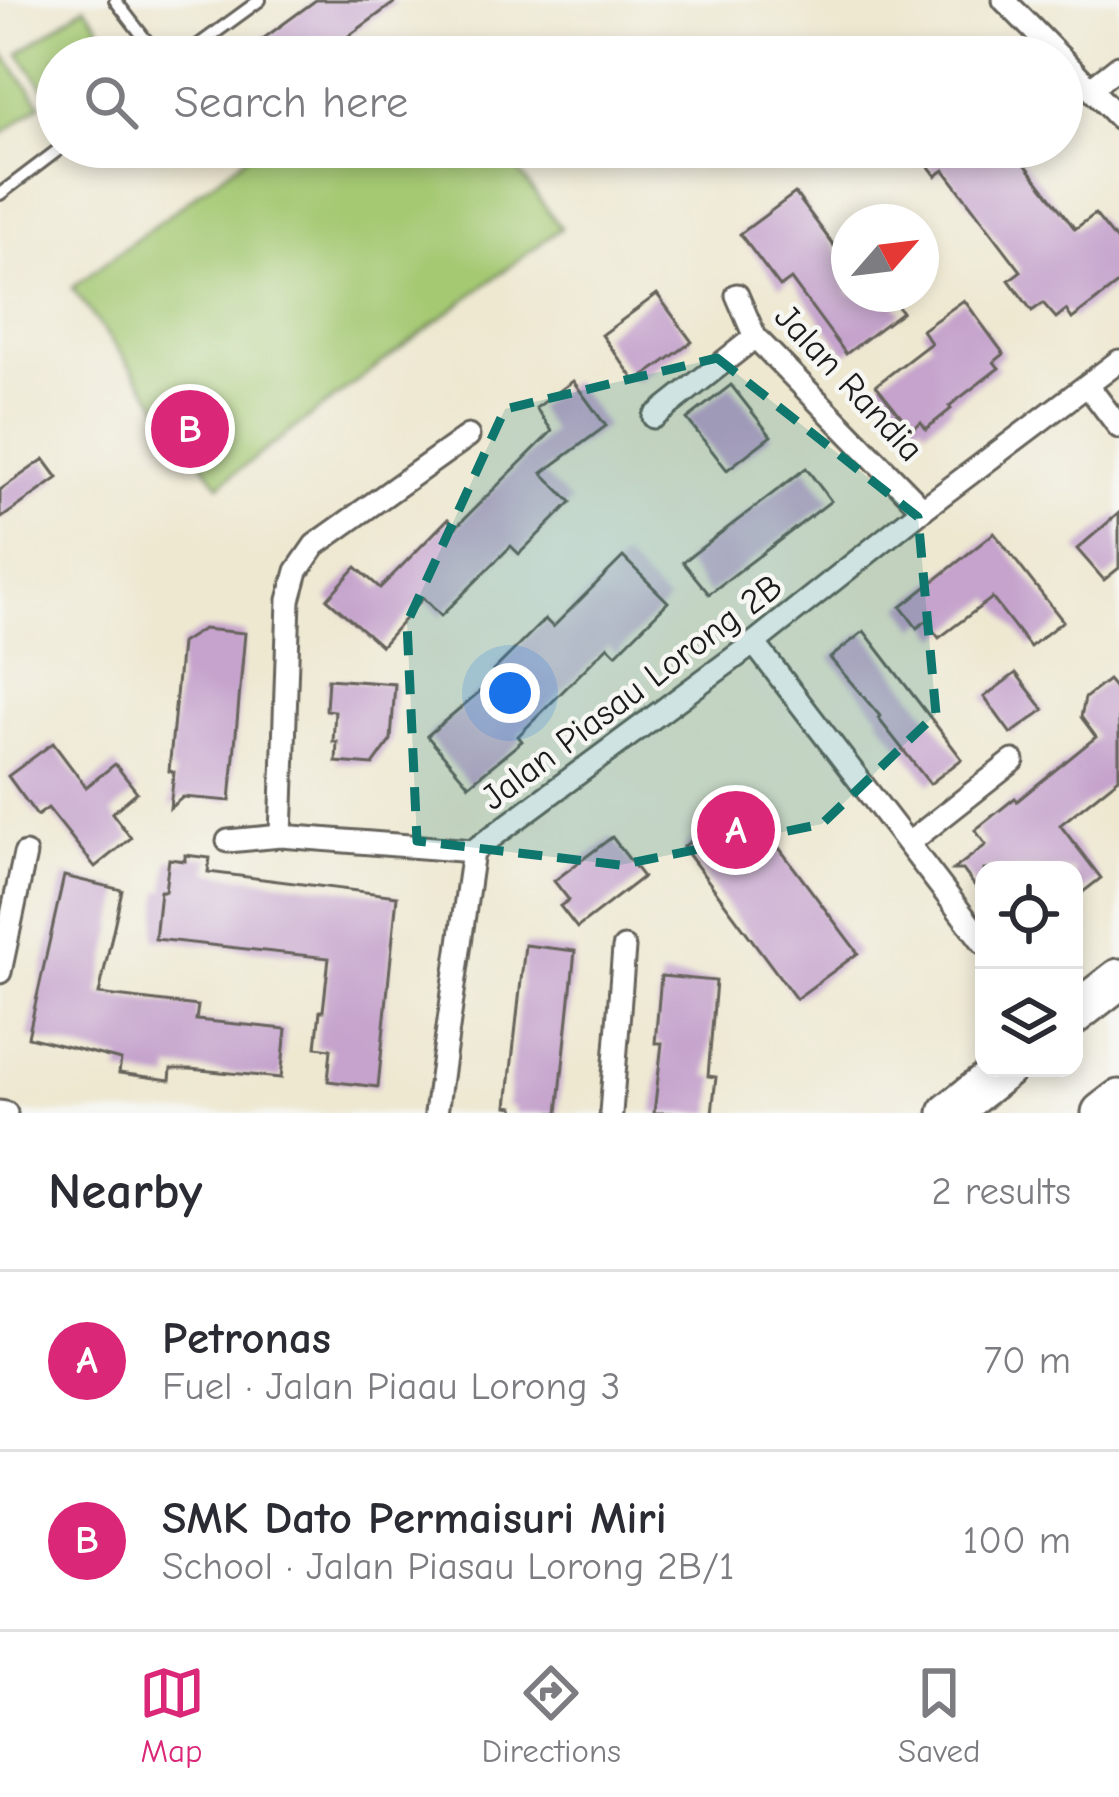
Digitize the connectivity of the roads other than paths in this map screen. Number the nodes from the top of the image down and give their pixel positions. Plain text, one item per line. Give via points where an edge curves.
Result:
1 (115, 0) edge
2 (260, 0) edge
3 (1004, 0) edge
4 (143, 36) edge
5 (211, 36) edge
6 (1039, 36) edge
7 (1119, 66) edge
8 (1083, 81) edge
9 (1090, 88) junction
10 (1119, 118) edge
11 (36, 167) edge
12 (0, 194) edge
13 (736, 295) dead end
14 (755, 337) junction
15 (1119, 361) edge
16 (1088, 386) junction
17 (653, 417) dead end
18 (1119, 427) edge
19 (468, 436) dead end
20 (923, 509) junction
21 (754, 643) junction
22 (1013, 761) dead end
23 (281, 836) junction
24 (228, 841) dead end
25 (909, 843) junction
26 (473, 851) junction
27 (25, 854) dead end
28 (975, 931) edge
29 (624, 948) dead end
30 (0, 972) edge
31 (1119, 979) edge
32 (1083, 1007) edge
33 (995, 1077) edge
34 (1119, 1100) edge
35 (436, 1113) edge
36 (610, 1113) edge
37 (949, 1113) edge
38 (1102, 1113) edge

1 - 4 lane
2 - 5 lane
3 - 6 street
7 - 9 street
8 - 9 street
9 - 10 street
11 - 12 lane
13 - 14 street, Jalan Randia
14 - 17 street
14 - 20 street, Jalan Randia
15 - 16 street, Jalan Piasau Lorong 2B
16 - 18 street
16 - 20 street, Jalan Piasau Lorong 2B
19 - 23 street via 314,544 297,571
20 - 21 street, Jalan Piasau Lorong 2B
21 - 25 street
21 - 26 street, Jalan Piasau Lorong 2B
22 - 25 street
23 - 24 street
23 - 26 street
25 - 28 street
26 - 35 street, Jalan Piasau Lorong 2B
27 - 30 street
29 - 36 street
31 - 32 highway
33 - 37 highway
34 - 38 highway

